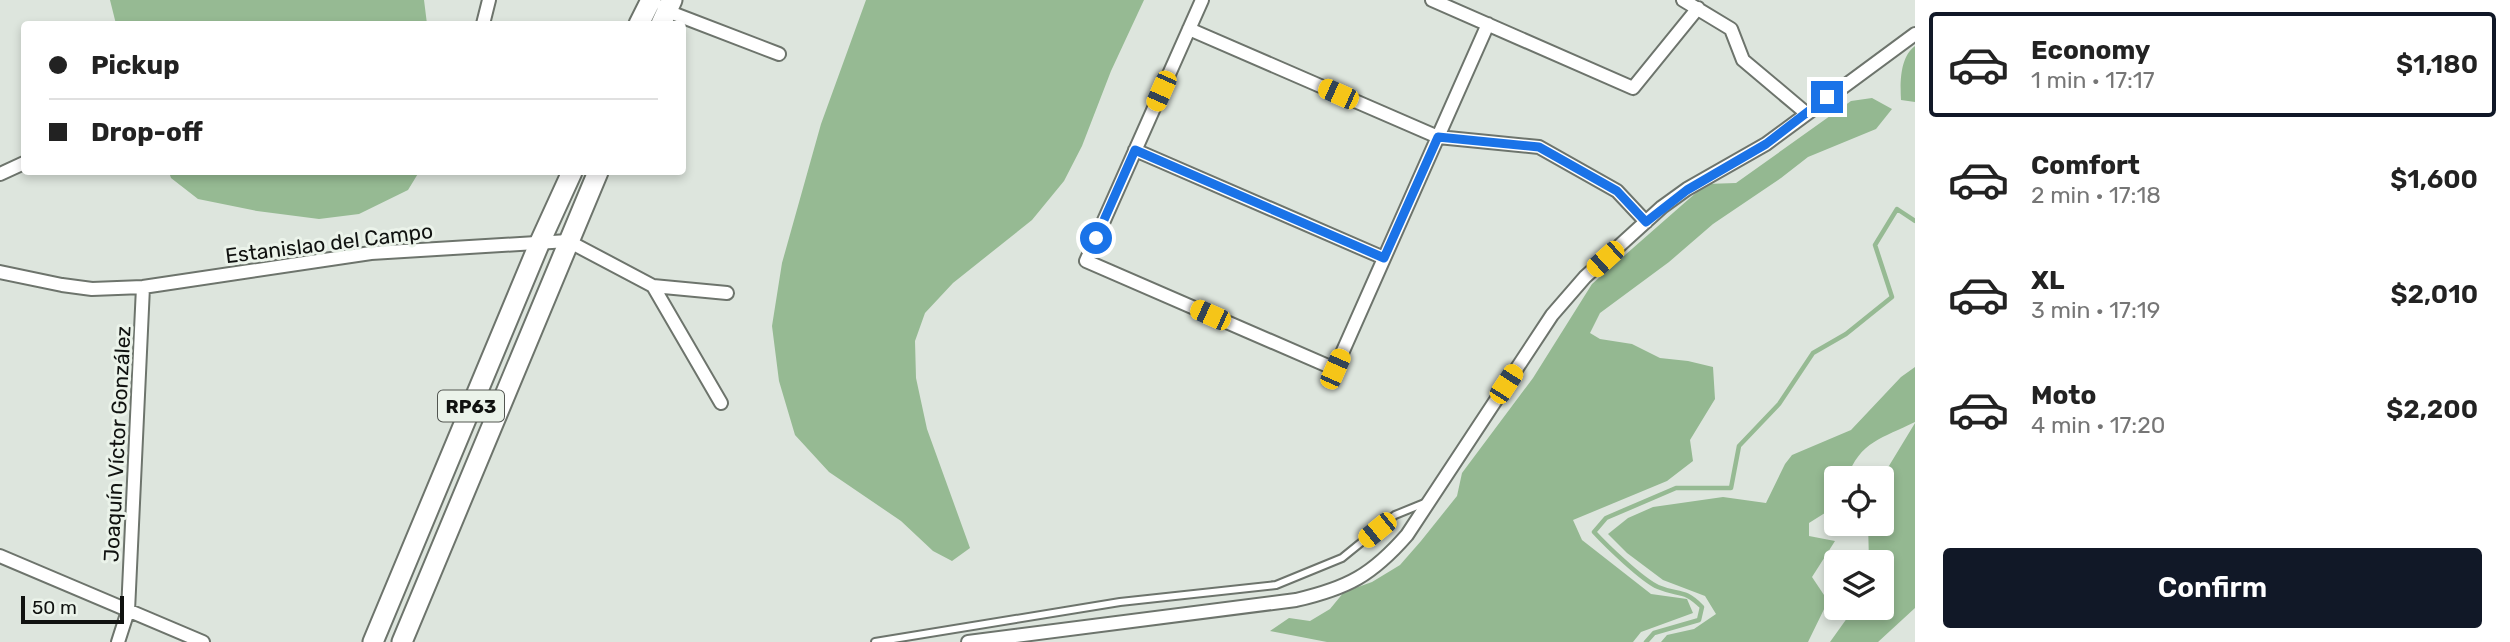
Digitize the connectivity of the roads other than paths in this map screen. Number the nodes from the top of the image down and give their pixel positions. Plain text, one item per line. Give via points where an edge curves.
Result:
1 (489, 0) edge
2 (1202, 0) edge
3 (1432, 0) edge
4 (1683, 0) edge
5 (1457, 5) edge
6 (662, 7) edge
7 (1698, 8) junction
8 (484, 21) edge
9 (643, 21) edge
10 (1488, 24) junction
11 (1189, 29) junction
12 (1915, 34) edge
13 (779, 54) dead end
14 (1805, 113) junction
15 (1438, 137) junction
16 (1135, 150) junction
17 (21, 164) edge
18 (0, 174) edge
19 (571, 175) edge
20 (597, 175) edge
21 (1646, 222) junction
22 (568, 241) junction
23 (540, 242) junction
24 (1384, 258) junction
25 (0, 271) edge
26 (653, 286) junction
27 (143, 287) junction
28 (727, 293) dead end
29 (721, 403) dead end
30 (1430, 500) junction
31 (0, 556) edge
32 (128, 611) junction
33 (118, 642) edge
34 (204, 642) edge
35 (373, 642) edge
36 (402, 642) edge
37 (875, 642) edge
38 (968, 642) edge

1 - 8 street
2 - 11 street
3 - 5 street
4 - 7 street
5 - 10 street
6 - 9 main road
6 - 13 street
7 - 10 street via 1633,88
7 - 14 street via 1731,29 1744,60
10 - 15 street
11 - 15 street
11 - 16 street
12 - 14 street
14 - 21 street via 1766,144 1687,190
15 - 21 street via 1539,147 1617,191
15 - 24 street
16 - 24 street
16 - 24 street via 1086,261 1335,369
17 - 18 street
19 - 23 main road, RP63
20 - 22 main road, RP63
21 - 30 street via 1585,277 1552,315
22 - 23 street, Estanislao del Campo
22 - 26 street, Estanislao del Campo
22 - 36 main road, RP63
23 - 27 street, Estanislao del Campo via 372,253
23 - 35 main road, RP63
25 - 27 street, Estanislao del Campo via 92,289
26 - 28 street, Estanislao del Campo
26 - 29 street
27 - 32 street, Joaquín Víctor González
30 - 37 lane via 1395,515 1342,558 1276,585 1120,602
30 - 38 street via 1385,561 1329,592
31 - 32 street
32 - 33 street, Joaquín Víctor González
32 - 34 street

